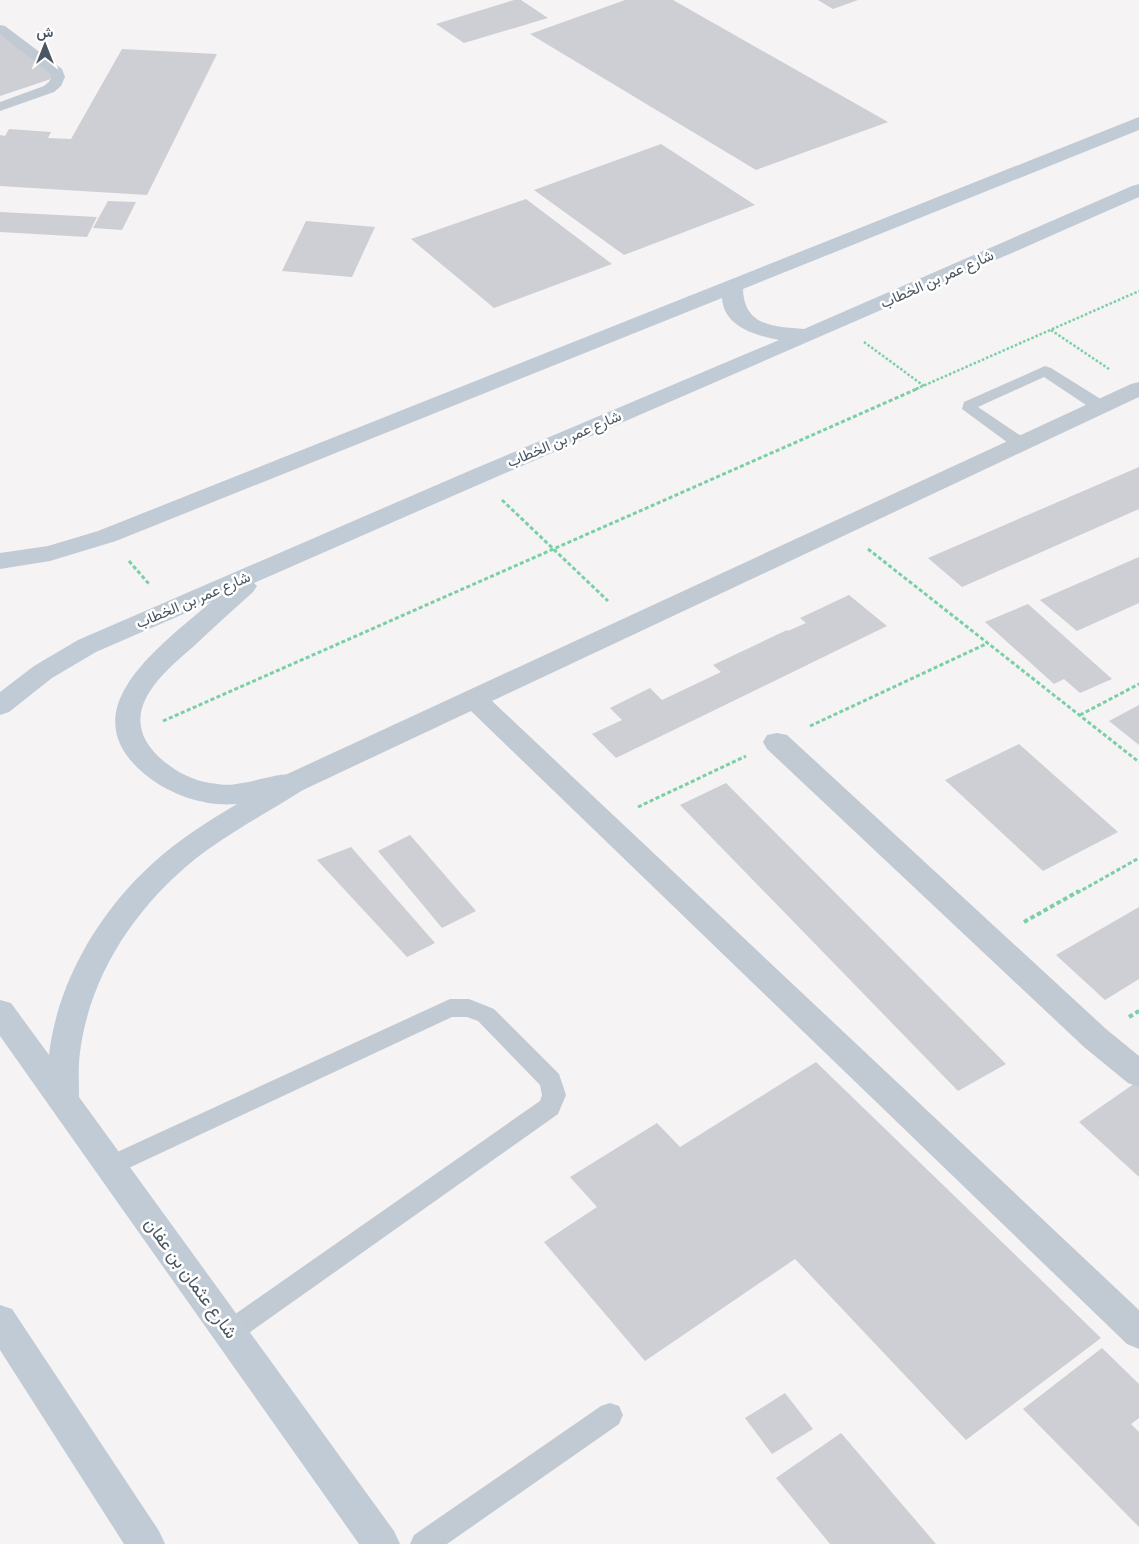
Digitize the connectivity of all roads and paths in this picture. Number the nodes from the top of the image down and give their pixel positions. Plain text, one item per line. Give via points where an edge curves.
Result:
1 (0, 29) edge
2 (0, 107) edge
3 (1139, 122) edge
4 (1139, 190) edge
5 (732, 286) junction
6 (1139, 290) edge
7 (837, 323) junction
8 (1051, 330) junction
9 (806, 336) junction
10 (924, 386) junction
11 (1139, 389) edge
12 (1101, 406) junction
13 (1022, 444) junction
14 (477, 476) junction
15 (842, 529) junction
16 (107, 536) junction
17 (554, 549) junction
18 (0, 561) edge
19 (262, 570) junction
20 (171, 609) junction
21 (634, 625) junction
22 (1139, 684) edge
23 (474, 699) junction
24 (0, 706) edge
25 (1080, 715) junction
26 (130, 736) junction
27 (777, 742) dead end
28 (1139, 762) edge
29 (293, 783) junction
30 (1139, 858) edge
31 (990, 941) junction
32 (0, 1012) edge
33 (1139, 1074) edge
34 (63, 1100) junction
35 (110, 1166) junction
36 (0, 1320) edge
37 (230, 1332) junction
38 (1139, 1333) edge
39 (610, 1414) dead end
40 (146, 1544) edge
41 (381, 1544) edge
42 (424, 1544) edge

1 - 2 lane via 57,72 58,78 49,89
3 - 5 street
4 - 7 street, شارع عمر بن الخطاب
5 - 9 street via 730,300 737,314 750,326
5 - 16 street
6 - 8 path
7 - 9 street, شارع عمر بن الخطاب
7 - 10 path
8 - 10 path
8 - 11 path
9 - 14 street, شارع عمر بن الخطاب
10 - 17 path
11 - 12 street
12 - 13 street
12 - 13 lane via 1045,371 970,405 970,409
13 - 15 street
14 - 17 path
14 - 19 street, شارع عمر بن الخطاب
15 - 21 street
15 - 25 path
16 - 18 street via 50,553
16 - 20 path
17 - 21 path
17 - 26 path
19 - 20 street, شارع عمر بن الخطاب
19 - 26 street via 144,676 133,696 128,716
20 - 24 street, شارع عمر بن الخطاب via 87,646 44,672
21 - 23 street
22 - 25 path
23 - 29 street
23 - 38 street
25 - 28 path
26 - 29 street via 142,758 162,776 191,789 224,795
27 - 31 street
29 - 34 street via 184,853 141,893 105,939 80,989 66,1044
30 - 31 path
31 - 33 street
32 - 34 street, شارع عثمان بن عفان
34 - 35 street, شارع عثمان بن عفان
35 - 37 street, شارع عثمان بن عفان
35 - 37 lane via 450,1008 470,1008 486,1015 550,1081 554,1095 550,1108
36 - 40 street
37 - 41 street, شارع عثمان بن عفان
39 - 42 lane

